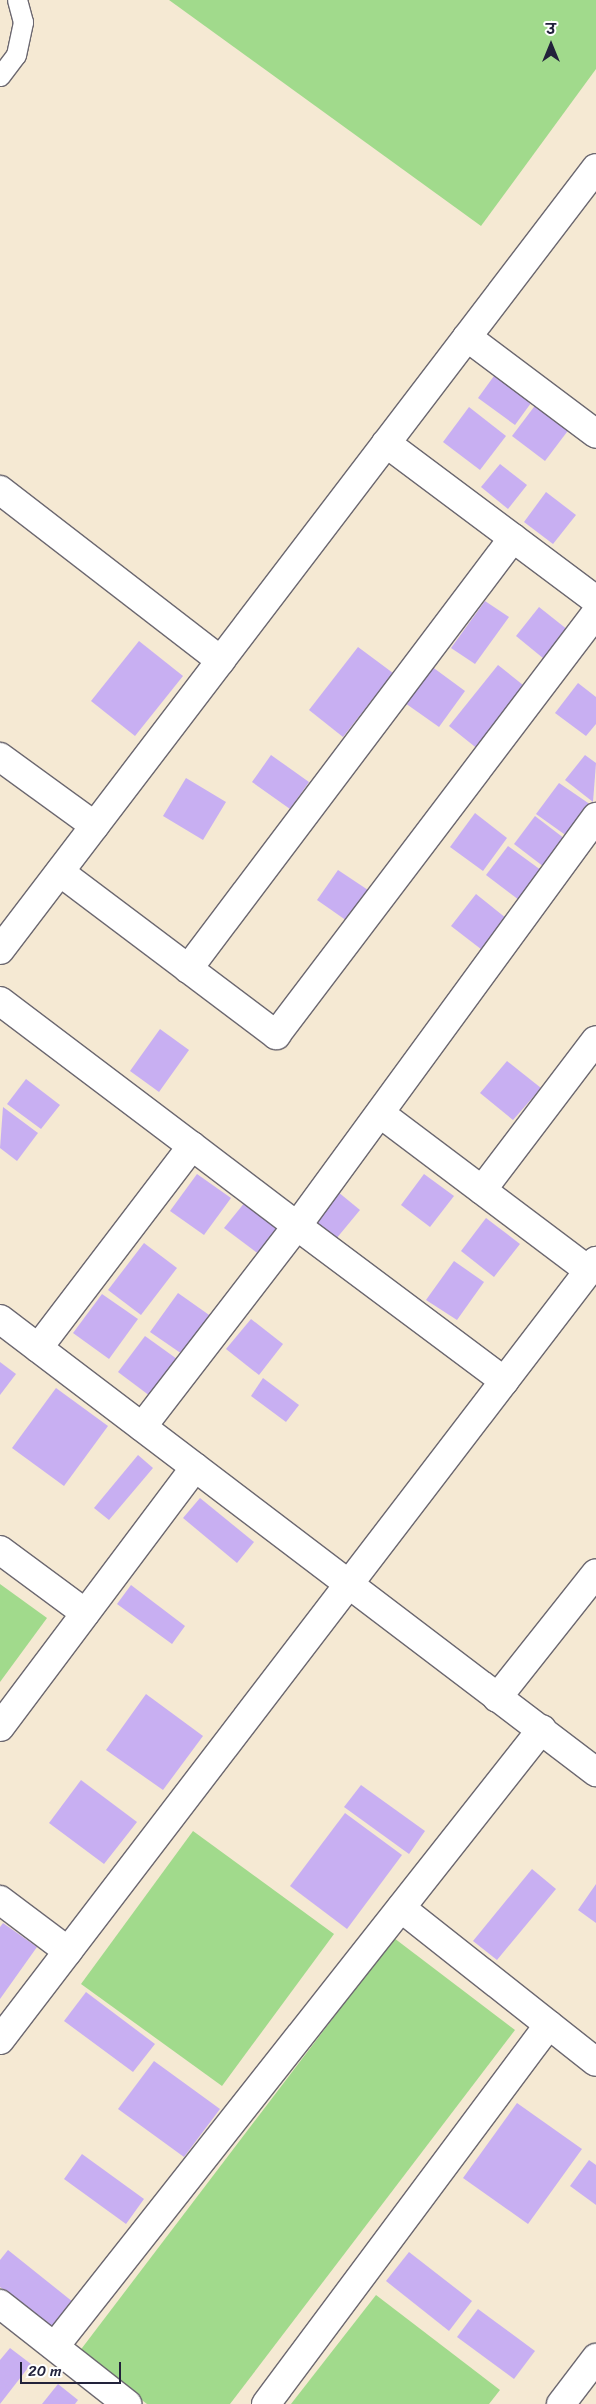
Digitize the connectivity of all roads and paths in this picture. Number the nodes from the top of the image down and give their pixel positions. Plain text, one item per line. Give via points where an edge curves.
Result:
1 (18, 0) edge
2 (0, 76) edge
3 (596, 168) edge
4 (468, 337) junction
5 (595, 432) edge
6 (386, 443) junction
7 (0, 490) edge
8 (513, 538) junction
9 (596, 600) edge
10 (596, 613) edge
11 (221, 660) junction
12 (0, 757) edge
13 (596, 817) edge
14 (95, 826) junction
15 (60, 872) junction
16 (0, 950) edge
17 (188, 969) junction
18 (0, 1001) edge
19 (596, 1040) edge
20 (380, 1114) junction
21 (192, 1146) junction
22 (482, 1190) junction
23 (297, 1226) junction
24 (592, 1266) edge
25 (0, 1318) edge
26 (38, 1348) junction
27 (504, 1381) junction
28 (142, 1428) junction
29 (195, 1467) junction
30 (0, 1550) edge
31 (596, 1572) edge
32 (349, 1585) junction
33 (85, 1614) junction
34 (497, 1698) junction
35 (0, 1728) edge
36 (542, 1729) junction
37 (596, 1772) edge
38 (0, 1900) edge
39 (401, 1908) junction
40 (68, 1951) junction
41 (549, 2025) junction
42 (0, 2040) edge
43 (596, 2062) edge
44 (0, 2304) edge
45 (55, 2346) junction
46 (596, 2358) edge
47 (127, 2404) edge
48 (266, 2404) edge
49 (561, 2404) edge

1 - 2 lane via 23,22 16,55
3 - 4 street
4 - 5 street
4 - 6 street
6 - 8 street
6 - 11 street
7 - 11 street
8 - 9 street
8 - 17 street
10 - 17 street via 276,1035
11 - 14 street
12 - 14 street
13 - 20 street
14 - 15 street
15 - 16 street
15 - 17 street
18 - 21 street
19 - 22 street
20 - 22 street
20 - 23 street
21 - 23 street
21 - 26 street
22 - 24 street
23 - 27 street
23 - 28 street
24 - 27 street
25 - 26 street
26 - 28 street
27 - 32 street
28 - 29 street
29 - 32 street
29 - 33 street
30 - 33 street
31 - 34 street
32 - 34 street
32 - 40 street
33 - 35 street
34 - 36 street
36 - 37 street
36 - 39 street
38 - 40 street
39 - 41 street
39 - 45 street
40 - 42 street
41 - 43 street
41 - 48 street
44 - 45 street
45 - 47 street
46 - 49 street

